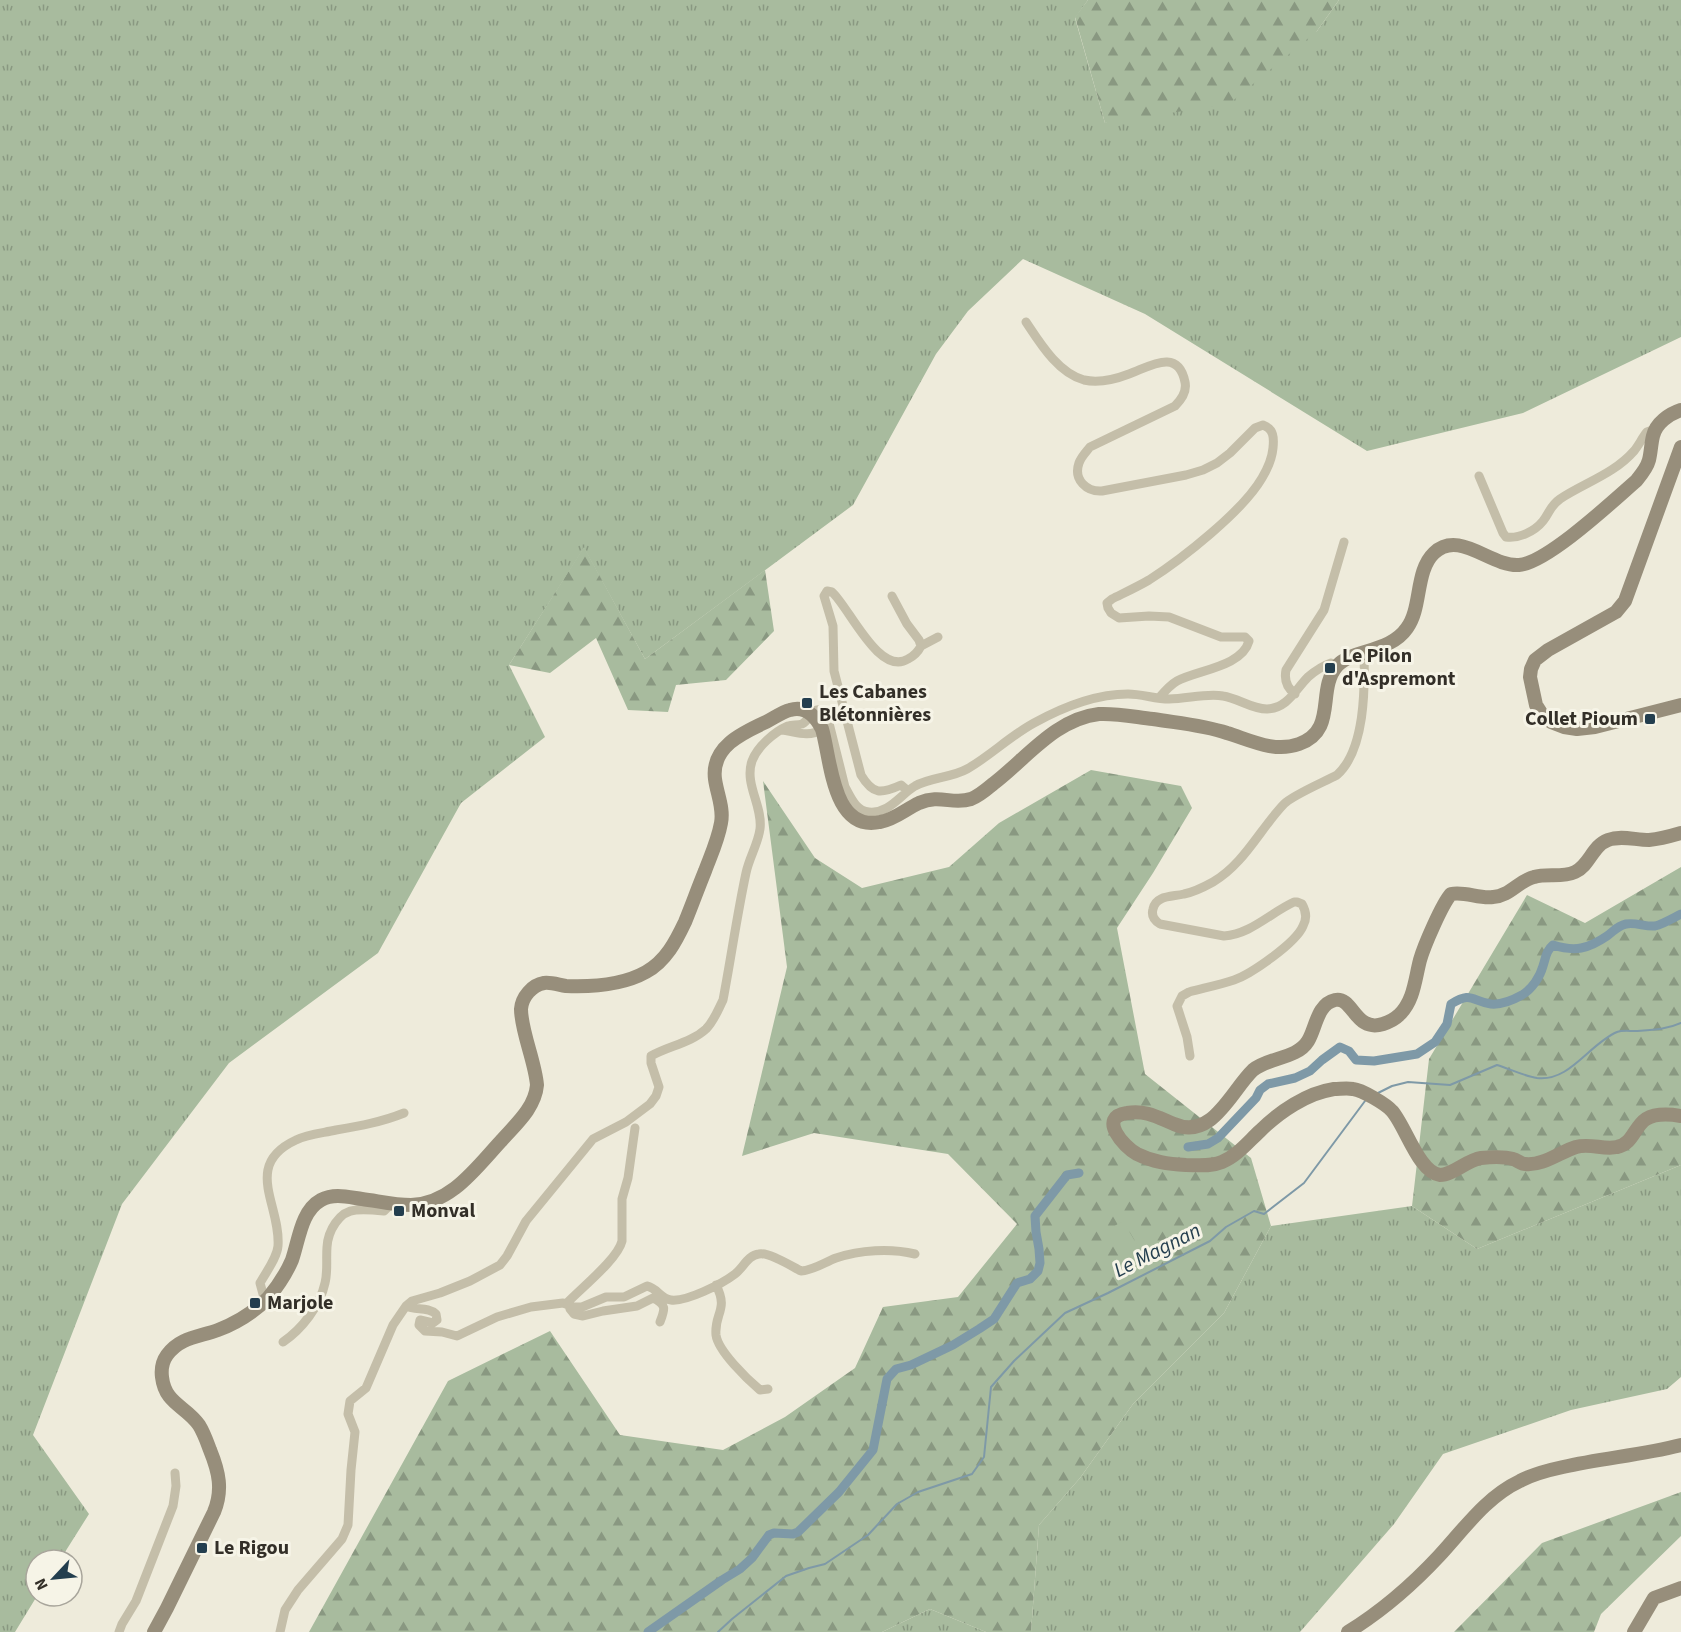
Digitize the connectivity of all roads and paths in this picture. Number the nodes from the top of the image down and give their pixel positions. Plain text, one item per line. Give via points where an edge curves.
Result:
1 (1026, 322) dead end
2 (1681, 410) edge
3 (1655, 429) junction
4 (1681, 447) edge
5 (1479, 476) dead end
6 (1344, 542) dead end
7 (892, 596) dead end
8 (938, 637) dead end
9 (921, 646) junction
10 (1364, 653) junction
11 (1337, 666) junction
12 (1295, 694) junction
13 (1159, 698) junction
14 (1681, 705) edge
15 (812, 713) junction
16 (822, 729) junction
17 (782, 730) junction
18 (798, 734) junction
19 (825, 744) junction
20 (908, 791) junction
21 (1681, 833) edge
22 (1190, 1056) dead end
23 (404, 1113) dead end
24 (1681, 1116) edge
25 (635, 1128) dead end
26 (392, 1204) junction
27 (915, 1254) dead end
28 (717, 1285) junction
29 (267, 1298) junction
30 (568, 1304) junction
31 (406, 1306) junction
32 (660, 1322) dead end
33 (283, 1342) dead end
34 (768, 1389) dead end
35 (1681, 1446) edge
36 (175, 1473) dead end
37 (1681, 1588) edge
38 (119, 1632) edge
39 (154, 1632) edge
40 (280, 1632) edge
41 (1348, 1632) edge
42 (1634, 1632) edge

1 - 13 street via 1049,355 1079,378 1116,378 1166,362 1174,364 1185,378 1183,396 1175,406 1090,447 1078,470 1082,483 1091,490 1197,472 1217,463 1255,428 1263,425 1272,431 1271,460 1243,501 1162,571 1107,603 1111,614 1119,618 1169,617 1221,637 1245,637 1249,641 1237,658 1178,681
2 - 3 street
3 - 5 street via 1647,432 1633,453 1614,469 1552,506 1535,528 1510,538 1503,533
3 - 10 street via 1649,460 1636,481 1534,561 1507,564 1464,546 1439,549 1426,566 1407,628 1386,645
4 - 14 street via 1625,601 1616,612 1538,656 1530,677 1539,710 1551,722 1564,727 1595,727
6 - 12 street via 1324,610 1286,670 1286,681
7 - 9 street
8 - 9 street
9 - 20 street via 906,661 890,662 864,636 836,595 825,592 832,626 834,671 861,776 879,792 901,785
10 - 11 street
10 - 22 street via 1362,712 1344,769 1286,802 1223,875 1198,889 1155,904 1152,915 1160,924 1224,936 1246,931 1294,902 1302,904 1306,915 1297,936 1255,969 1235,980 1189,992 1179,1000 1177,1006
11 - 12 street via 1322,666
11 - 19 street via 1329,683 1319,730 1298,745 1268,746 1201,727 1139,717 1084,717 1059,729 1031,750 980,795 959,801 927,800 878,823 863,822 843,807
12 - 13 street via 1287,702 1267,709 1222,695
13 - 20 street via 1130,694 1087,700 1034,723 968,769 951,777 926,781
15 - 16 street
15 - 17 street via 801,724
15 - 20 street via 819,710 826,715 845,788 854,804 866,812 885,810
15 - 26 street via 788,710 743,733 717,759 715,772 722,811 719,833 686,920 666,956 654,967 626,980 565,986 545,983 528,992 521,1008 536,1078 531,1105 450,1192 426,1203
16 - 18 street
16 - 19 street
17 - 18 street
17 - 31 street via 766,741 752,761 750,776 760,827 746,870 723,1000 714,1019 692,1038 651,1056 659,1087 656,1096 626,1122 593,1139 526,1221 503,1262 470,1281
18 - 19 street
21 - 24 street via 1658,839 1606,841 1575,872 1536,876 1498,897 1451,894 1423,950 1408,1002 1393,1020 1372,1026 1344,1002 1329,1002 1301,1049 1259,1064 1216,1116 1202,1126 1181,1127 1147,1112 1119,1115 1114,1126 1123,1143 1144,1157 1156,1162 1204,1166 1237,1154 1262,1128 1306,1098 1333,1089 1354,1089 1392,1111 1423,1163 1438,1175 1478,1158 1512,1158 1524,1164 1578,1147 1617,1147 1655,1115
23 - 29 street via 305,1136 285,1146 271,1160 266,1183 278,1247 260,1283
25 - 30 street via 622,1199 621,1246
26 - 29 street via 337,1196 317,1203 308,1214 287,1271
26 - 33 street via 384,1210 356,1209 338,1220 327,1245 326,1280 318,1301 294,1334
27 - 28 street via 898,1250 865,1252 801,1271 757,1254
28 - 30 street via 683,1299 671,1300 647,1286 624,1297 606,1297 582,1307
28 - 34 street via 722,1295 716,1335 720,1347 750,1382 760,1390
29 - 39 street via 242,1319 183,1341 162,1363 167,1394 200,1426 219,1474 220,1489 214,1512
30 - 31 street via 531,1307 497,1317 457,1336 422,1330 420,1320 433,1323 436,1314 429,1309
30 - 32 street via 574,1314 583,1316 637,1306 653,1298 664,1307
31 - 40 street via 393,1325 366,1388 350,1401 348,1414 355,1432 346,1532 298,1590 285,1610
35 - 41 street via 1591,1460 1520,1480 1481,1509 1405,1591
36 - 38 street via 173,1506 136,1601
37 - 42 street via 1654,1598

